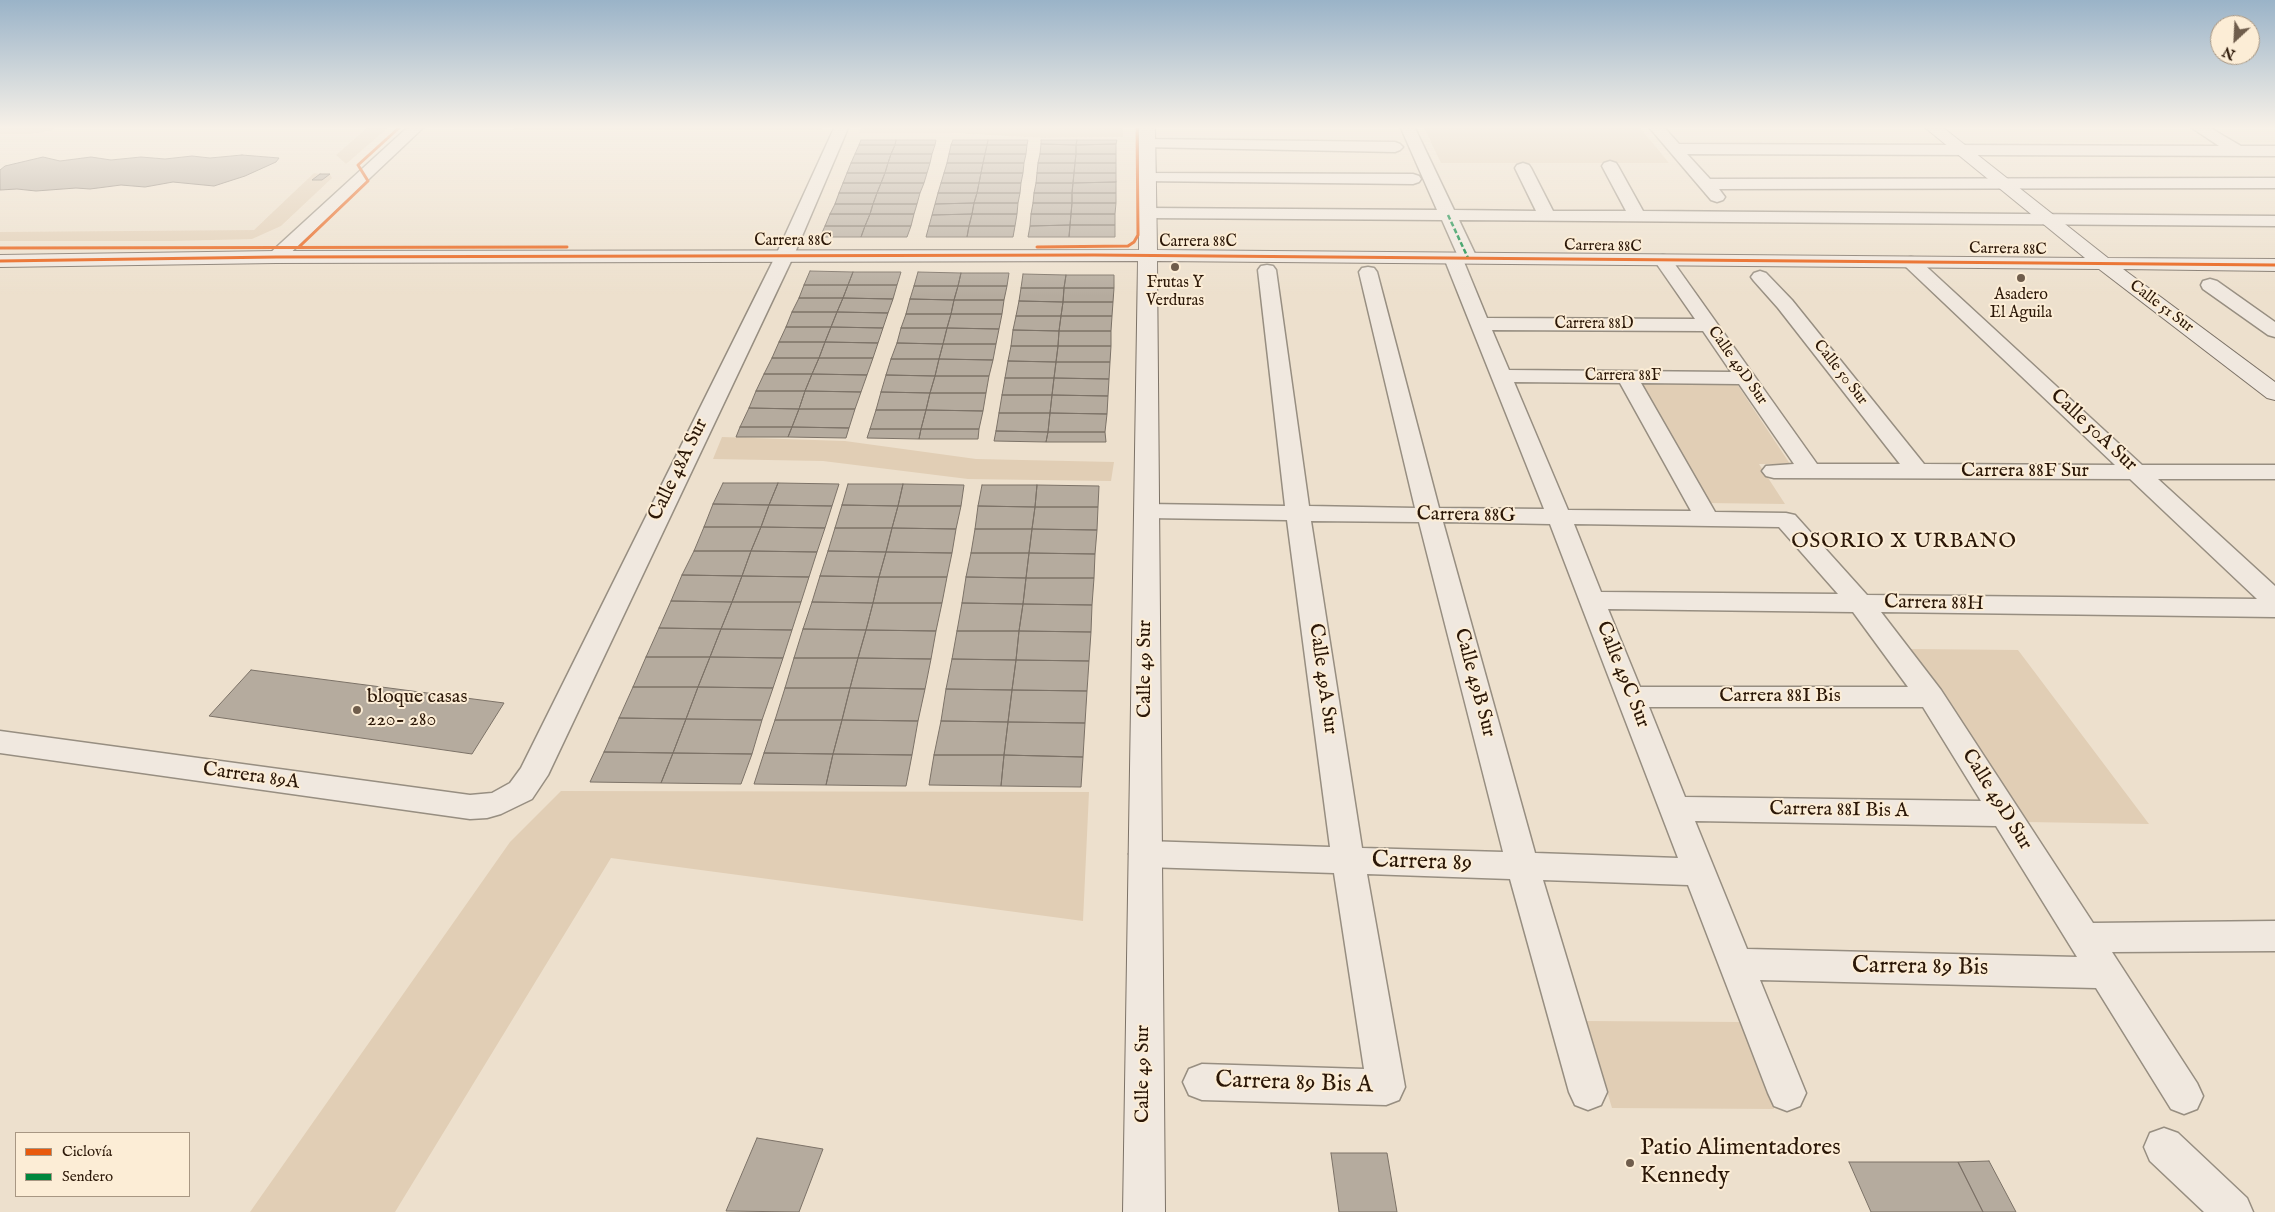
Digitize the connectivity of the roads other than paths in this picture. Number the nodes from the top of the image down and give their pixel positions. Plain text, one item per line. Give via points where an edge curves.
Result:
1 (356, 183) edge
2 (817, 183) edge
3 (1147, 183) edge
4 (1433, 183) edge
5 (1530, 183) edge
6 (1619, 183) edge
7 (2002, 183) edge
8 (2275, 183) edge
9 (1706, 184) joint
10 (2005, 185) junction
11 (1148, 213) junction
12 (1448, 215) junction
13 (1547, 216) junction
14 (1638, 216) junction
15 (1734, 217) junction
16 (2048, 219) junction
17 (2275, 220) edge
18 (785, 255) junction
19 (276, 256) junction
20 (1148, 256) junction
21 (1461, 258) junction
22 (1663, 260) junction
23 (0, 261) edge
24 (1911, 262) junction
25 (2104, 264) junction
26 (2275, 265) edge
27 (1267, 270) dead end
28 (1368, 272) dead end
29 (1760, 277) dead end
30 (2210, 285) dead end
31 (1480, 324) junction
32 (1708, 325) junction
33 (2275, 331) edge
34 (1502, 376) junction
35 (1627, 377) junction
36 (1745, 378) junction
37 (2275, 392) edge
38 (1774, 472) dead end
39 (1810, 472) junction
40 (1918, 472) junction
41 (2138, 472) junction
42 (2275, 472) edge
43 (1147, 511) junction
44 (1298, 513) junction
45 (1429, 515) junction
46 (1559, 517) junction
47 (1707, 519) junction
48 (1786, 520) joint
49 (1592, 600) junction
50 (2275, 601) edge
51 (1860, 603) junction
52 (2275, 608) edge
53 (1630, 697) junction
54 (1930, 697) junction
55 (0, 742) edge
56 (501, 802) joint
57 (1674, 809) junction
58 (2004, 814) junction
59 (1145, 854) junction
60 (1348, 861) junction
61 (1523, 867) junction
62 (1699, 872) junction
63 (2083, 938) junction
64 (2270, 942) edge
65 (1735, 964) junction
66 (2105, 973) junction
67 (1202, 1082) dead end
68 (1386, 1086) joint
69 (1588, 1092) dead end
70 (1787, 1093) dead end
71 (2184, 1096) dead end
72 (2164, 1147) dead end
73 (1144, 1212) edge
74 (2234, 1212) edge

1 - 19 street
2 - 18 street, Calle 48A Sur
3 - 11 street, Calle 49 Sur
4 - 12 street, Calle 49C Sur
5 - 13 street
6 - 14 street
7 - 10 street, Calle 51 Sur
8 - 10 street
9 - 10 street
9 - 15 street
10 - 16 street, Calle 51 Sur
11 - 12 street
11 - 20 street, Calle 49 Sur
12 - 13 street
12 - 21 street, Calle 49C Sur
13 - 14 street
14 - 15 street
15 - 16 street
16 - 17 street
16 - 25 street, Calle 51 Sur
18 - 19 street, Carrera 88C
18 - 20 street, Carrera 88C
18 - 56 street, Calle 48A Sur via 532,775 521,791
19 - 23 street, Carrera 88C
20 - 21 street, Carrera 88C
20 - 43 street, Calle 49 Sur
21 - 22 street, Carrera 88C
21 - 31 street, Calle 49C Sur
22 - 24 street, Carrera 88C
22 - 32 street, Calle 49D Sur
24 - 25 street, Carrera 88C
24 - 41 street, Calle 50A Sur
25 - 26 street, Carrera 88C
25 - 37 street, Calle 51 Sur
27 - 44 street, Calle 49A Sur
28 - 45 street, Calle 49B Sur
29 - 40 street, Calle 50 Sur
30 - 33 street
31 - 32 street, Carrera 88D
31 - 34 street, Calle 49C Sur
32 - 36 street, Calle 49D Sur
34 - 35 street, Carrera 88F
34 - 46 street, Calle 49C Sur
35 - 36 street, Carrera 88F
35 - 47 street
36 - 39 street, Calle 49D Sur
38 - 39 street, Carrera 88F Sur
39 - 40 street, Carrera 88F Sur
40 - 41 street, Carrera 88F Sur
41 - 42 street, Carrera 88F Sur
41 - 50 street, Calle 50A Sur
43 - 44 street, Carrera 88G
43 - 59 street, Calle 49 Sur
44 - 45 street, Carrera 88G
44 - 60 street, Calle 49A Sur
45 - 46 street, Carrera 88G
45 - 61 street, Calle 49B Sur
46 - 47 street, Carrera 88G
46 - 49 street, Calle 49C Sur
47 - 48 street, Carrera 88G
48 - 51 street, Calle 49D Sur
49 - 51 street, Carrera 88H
49 - 53 street, Calle 49C Sur
51 - 52 street, Carrera 88H
51 - 54 street, Calle 49D Sur
53 - 54 street, Carrera 88I Bis
53 - 57 street, Calle 49C Sur
54 - 58 street, Calle 49D Sur
55 - 56 street, Carrera 89A via 470,808
57 - 58 street, Carrera 88I Bis A
57 - 62 street, Calle 49C Sur
58 - 63 street, Calle 49D Sur
59 - 60 street, Carrera 89
59 - 73 street, Calle 49 Sur
60 - 61 street, Carrera 89
60 - 68 street, Calle 49A Sur
61 - 62 street, Carrera 89
61 - 69 street, Calle 49B Sur
62 - 65 street, Calle 49C Sur
63 - 64 street
63 - 66 street, Calle 49D Sur
65 - 66 street, Carrera 89 Bis
65 - 70 street, Calle 49C Sur
66 - 71 street, Calle 49D Sur
67 - 68 street, Carrera 89 Bis A
72 - 74 street

